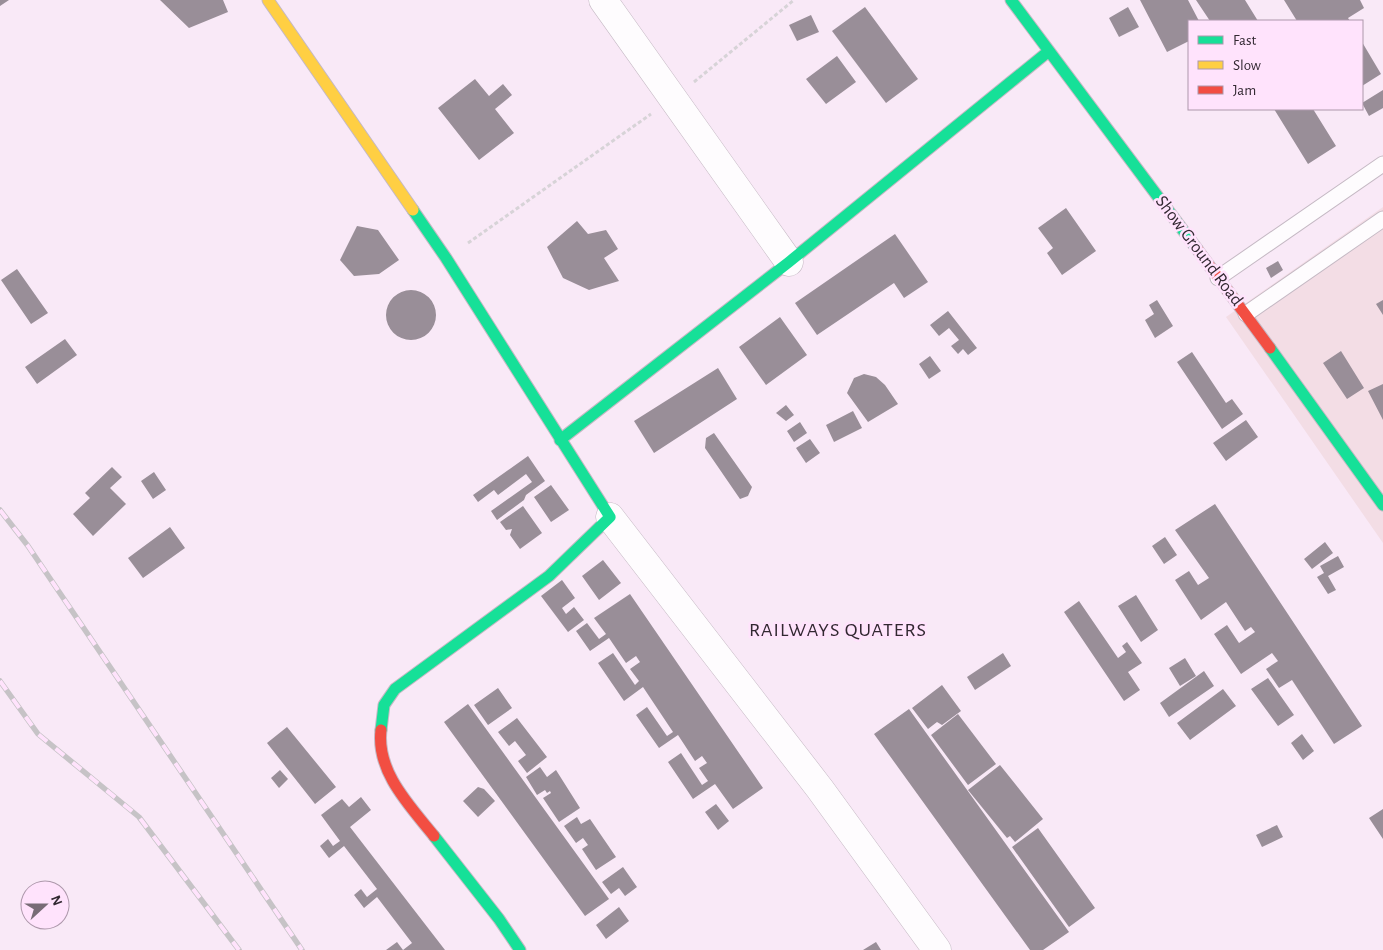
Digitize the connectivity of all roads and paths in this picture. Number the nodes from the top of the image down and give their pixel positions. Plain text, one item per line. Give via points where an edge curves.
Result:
1 (268, 0) edge
2 (603, 0) edge
3 (794, 0) edge
4 (1011, 0) edge
5 (1049, 50) junction
6 (673, 98) junction
7 (1383, 164) edge
8 (1383, 219) edge
9 (446, 258) junction
10 (789, 262) junction
11 (1218, 278) junction
12 (1246, 314) junction
13 (560, 440) junction
14 (1383, 505) edge
15 (610, 517) junction
16 (520, 950) edge
17 (937, 950) edge

1 - 9 street
2 - 6 street
3 - 6 path
4 - 5 street, Show Ground Road
5 - 10 street
5 - 11 street, Show Ground Road
6 - 9 path
6 - 10 street
7 - 11 lane
8 - 12 lane
9 - 13 street
10 - 13 street
11 - 12 street, Show Ground Road
12 - 14 street, Show Ground Road
13 - 15 street
15 - 16 street via 549,576 395,689 384,705 380,739 387,771
15 - 17 street via 820,789

